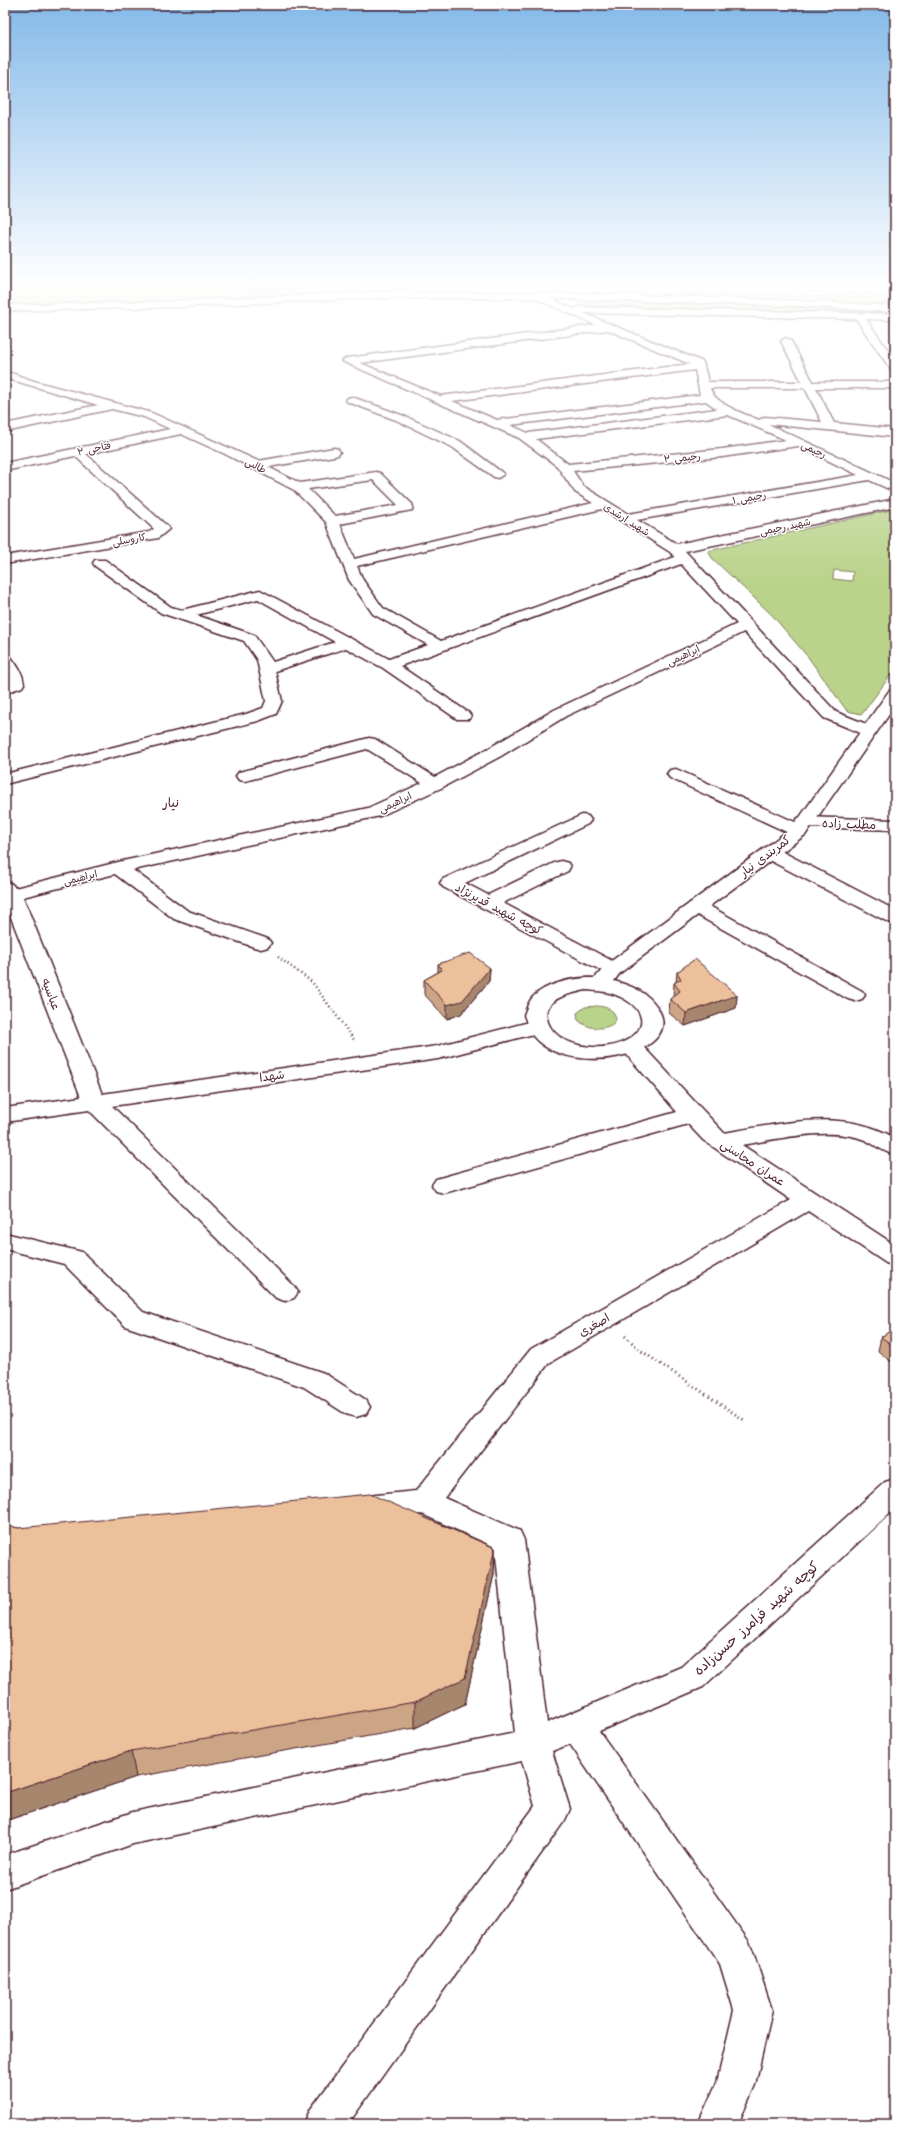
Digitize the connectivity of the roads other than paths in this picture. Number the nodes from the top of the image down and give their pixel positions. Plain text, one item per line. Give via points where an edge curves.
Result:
1 (391, 382) edge
2 (590, 382) edge
3 (30, 383) joint
4 (704, 385) joint
5 (809, 385) junction
6 (895, 385) edge
7 (11, 388) dead end
8 (709, 397) junction
9 (352, 400) dead end
10 (112, 405) junction
11 (437, 405) junction
12 (730, 411) junction
13 (421, 414) dead end
14 (744, 417) junction
15 (400, 418) junction
16 (499, 423) junction
17 (830, 426) junction
18 (5, 428) edge
19 (184, 430) junction
20 (895, 433) edge
21 (525, 437) junction
22 (800, 442) junction
23 (76, 452) junction
24 (334, 452) dead end
25 (256, 465) junction
26 (5, 467) edge
27 (564, 468) junction
28 (498, 474) dead end
29 (884, 479) edge
30 (298, 487) junction
31 (895, 488) edge
32 (895, 503) edge
33 (603, 505) junction
34 (625, 518) junction
35 (332, 521) junction
36 (679, 553) junction
37 (7, 558) edge
38 (100, 563) dead end
39 (349, 564) junction
40 (181, 615) junction
41 (746, 625) junction
42 (347, 643) junction
43 (440, 646) junction
44 (5, 659) edge
45 (388, 665) junction
46 (267, 669) junction
47 (5, 688) edge
48 (895, 694) edge
49 (463, 716) dead end
50 (868, 731) junction
51 (676, 774) dead end
52 (245, 776) dead end
53 (5, 779) edge
54 (435, 784) junction
55 (582, 820) dead end
56 (895, 825) edge
57 (801, 827) junction
58 (770, 853) junction
59 (561, 867) dead end
60 (118, 868) junction
61 (7, 893) edge
62 (488, 903) junction
63 (696, 907) junction
64 (895, 918) edge
65 (260, 943) road end
66 (607, 977) junction
67 (855, 995) dead end
68 (537, 1026) junction
69 (631, 1047) junction
70 (94, 1102) junction
71 (5, 1115) edge
72 (692, 1115) junction
73 (720, 1141) junction
74 (895, 1148) edge
75 (444, 1185) dead end
76 (809, 1200) junction
77 (5, 1241) edge
78 (895, 1257) edge
79 (284, 1292) dead end
80 (356, 1407) dead end
81 (895, 1490) edge
82 (424, 1502) junction
83 (338, 1511) edge
84 (576, 1726) junction
85 (533, 1744) junction
86 (5, 1872) edge
87 (324, 2124) edge
88 (718, 2124) edge

1 - 11 main road, شهید ارشدی
2 - 11 main road
3 - 7 main road
3 - 10 main road, طالبی
4 - 5 main road
4 - 8 main road
5 - 6 main road
5 - 17 main road
8 - 12 main road, رحیمی
8 - 16 main road
9 - 15 main road
10 - 18 main road
10 - 19 main road, طالبی via 148,415
11 - 16 main road, شهید ارشدی via 457,407
12 - 14 main road, رحیمی
12 - 21 main road
13 - 15 main road
14 - 17 main road
14 - 22 main road, رحیمی
15 - 28 main road via 456,444
16 - 21 main road, شهید ارشدی
17 - 20 main road
19 - 23 main road, فتاحی ۲
19 - 25 main road, طالبی
21 - 27 main road, شهید ارشدی via 561,463
22 - 27 main road, رحیمی ۲ via 722,453
22 - 29 main road, رحیمی
23 - 26 main road, فتاحی ۲
23 - 37 main road, کاروسلی via 162,529 153,535
24 - 25 main road
25 - 30 main road, طالبی
27 - 33 main road, شهید ارشدی via 579,488
29 - 31 main road, رحیمی
29 - 34 main road, رحیمی ۱
30 - 35 main road, طالبی
30 - 35 main road via 376,476 407,507
32 - 36 main road, شهید رحیمی
33 - 34 main road, شهید ارشدی
33 - 39 main road
34 - 36 main road, شهید ارشدی
35 - 39 main road, طالبی
36 - 41 main road, شهید ارشدی
36 - 43 main road, شهید رحیمی
38 - 40 main road via 166,610
39 - 43 main road, طالبی via 356,580 378,611
40 - 42 main road via 260,594
40 - 46 main road via 249,638 265,660
41 - 50 main road, شهید ارشدی via 830,715
41 - 54 main road, ابراهیمی via 560,713
42 - 45 main road
42 - 46 main road
43 - 45 main road, شهید رحیمی
44 - 47 main road via 15,676 16,684
45 - 49 main road
46 - 53 main road via 274,701 270,711 252,718
48 - 50 main road, کمربندی نیار
50 - 57 main road, کمربندی نیار
51 - 57 main road
52 - 54 main road via 369,743
54 - 60 main road, ابراهیمی via 374,812
55 - 62 main road, کوچه شهید قدیرنژاد via 450,883
56 - 57 main road, مطلب زاده
57 - 58 main road, کمربندی نیار
58 - 63 main road, کمربندی نیار
58 - 64 main road
59 - 62 main road
60 - 61 main road, ابراهیمی
60 - 65 main road via 182,915
61 - 70 main road, عباسیه
62 - 66 main road, کوچه شهید قدیرنژاد
63 - 66 main road, کمربندی نیار
63 - 67 main road
66 - 68 main road via 549,995 536,1009 534,1018
66 - 69 main road via 619,989 635,996 646,1006 652,1017 652,1028 644,1039
68 - 69 main road via 545,1037 576,1051 608,1052
68 - 70 main road, شهدا via 438,1052
69 - 72 main road, عمران محاسنی
70 - 71 main road, شهدا
70 - 79 main road
72 - 73 main road, عمران محاسنی
72 - 75 main road
73 - 74 main road via 827,1126 871,1134
73 - 76 main road, عمران محاسنی
76 - 78 main road, عمران محاسنی
76 - 82 main road, اصغری via 540,1356
77 - 80 main road via 73,1258 134,1319 314,1380
81 - 84 main road, کوچه شهید فرامرز حسن‌زاده via 692,1677
82 - 83 main road
82 - 85 main road via 509,1540
84 - 85 main road, کوچه شهید فرامرز حسن‌زاده
84 - 88 main road via 736,1954 753,2010 736,2085
85 - 86 main road, کوچه شهید فرامرز حسن‌زاده via 132,1828
85 - 87 main road via 553,1809

